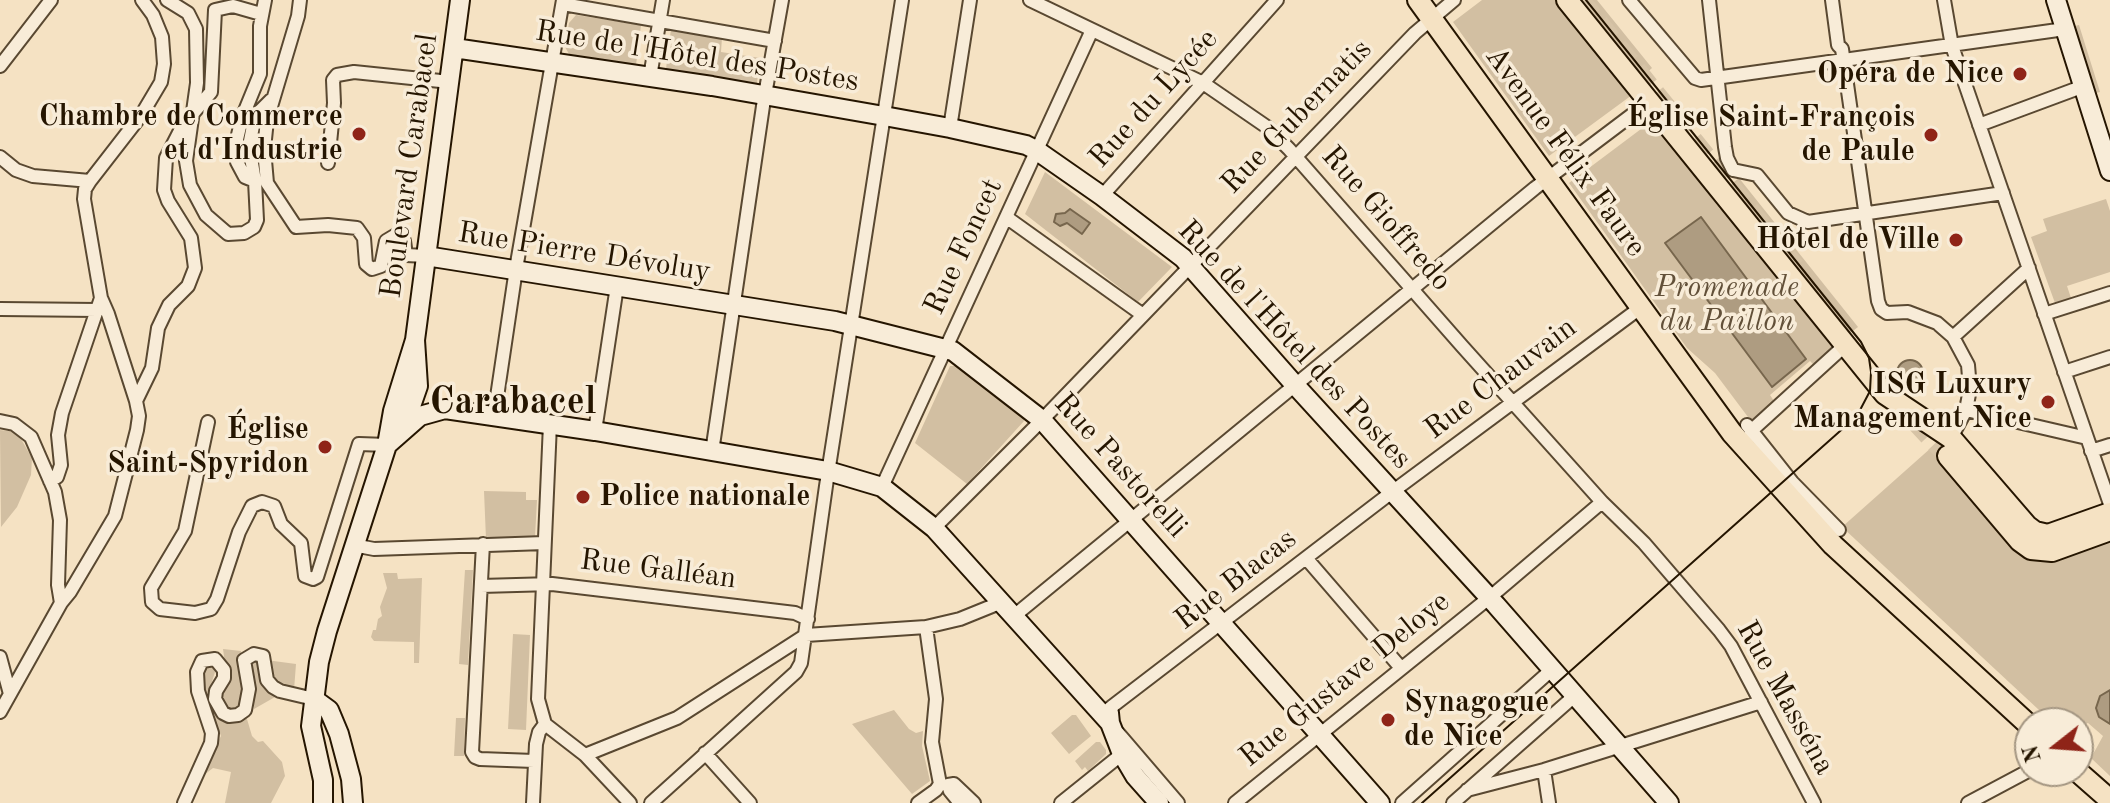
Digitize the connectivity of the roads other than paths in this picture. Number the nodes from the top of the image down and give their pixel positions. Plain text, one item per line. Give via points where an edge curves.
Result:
1 (51, 0) edge
2 (142, 0) edge
3 (167, 0) edge
4 (265, 0) edge
5 (300, 0) edge
6 (460, 0) edge
7 (663, 0) edge
8 (782, 0) edge
9 (902, 0) edge
10 (970, 0) edge
11 (1030, 0) edge
12 (1277, 0) edge
13 (1418, 0) edge
14 (1454, 0) edge
15 (1567, 0) edge
16 (1629, 0) edge
17 (1709, 0) edge
18 (1832, 0) edge
19 (1839, 0) edge
20 (1944, 0) edge
21 (2056, 0) edge
22 (563, 2) edge
23 (1058, 6) edge
24 (261, 14) junction
25 (1431, 17) junction
26 (660, 20) junction
27 (2065, 29) junction
28 (1092, 30) junction
29 (775, 41) junction
30 (1952, 46) junction
31 (454, 48) junction
32 (1843, 55) junction
33 (553, 62) junction
34 (0, 66) edge
35 (650, 77) junction
36 (1718, 79) junction
37 (450, 82) junction
38 (1203, 83) junction
39 (2076, 89) dead end
40 (765, 96) junction
41 (271, 100) junction
42 (1649, 102) junction
43 (194, 110) junction
44 (884, 116) junction
45 (1979, 125) junction
46 (950, 128) junction
47 (1036, 150) junction
48 (1295, 155) junction
49 (0, 157) edge
50 (328, 163) dead end
51 (1733, 170) junction
52 (2110, 171) edge
53 (1548, 179) junction
54 (90, 181) junction
55 (255, 181) junction
56 (1715, 184) junction
57 (2003, 193) junction
58 (1102, 196) junction
59 (1865, 214) junction
60 (1006, 217) junction
61 (426, 256) junction
62 (1190, 266) junction
63 (2029, 268) junction
64 (516, 269) junction
65 (617, 286) junction
66 (1413, 289) junction
67 (2110, 293) edge
68 (99, 304) junction
69 (733, 304) junction
70 (1640, 308) junction
71 (0, 309) edge
72 (2044, 314) junction
73 (1143, 315) junction
74 (852, 324) junction
75 (1953, 337) junction
76 (415, 340) junction
77 (945, 347) junction
78 (1841, 349) dead end
79 (2110, 357) edge
80 (2063, 370) junction
81 (1295, 385) junction
82 (418, 386) junction
83 (136, 401) junction
84 (1513, 402) junction
85 (445, 409) junction
86 (1966, 410) junction
87 (494, 417) junction
88 (1042, 420) junction
89 (0, 421) edge
90 (208, 422) dead end
91 (550, 424) junction
92 (1749, 428) junction
93 (595, 431) junction
94 (2087, 438) junction
95 (387, 445) junction
96 (2110, 445) edge
97 (1751, 447) dead end
98 (1949, 447) junction
99 (2091, 451) junction
100 (712, 452) junction
101 (828, 471) junction
102 (50, 481) junction
103 (882, 487) junction
104 (1996, 490) junction
105 (1392, 492) junction
106 (1602, 502) junction
107 (2110, 504) edge
108 (1132, 521) junction
109 (2110, 526) edge
110 (934, 528) junction
111 (1839, 530) dead end
112 (544, 543) junction
113 (483, 544) junction
114 (353, 545) junction
115 (2066, 545) junction
116 (1646, 547) joint
117 (1306, 558) junction
118 (542, 585) junction
119 (481, 586) junction
120 (1489, 598) junction
121 (61, 603) junction
122 (1008, 609) junction
123 (808, 619) junction
124 (1222, 623) junction
125 (926, 627) junction
126 (806, 635) junction
127 (0, 657) edge
128 (1401, 668) junction
129 (1548, 673) dead end
130 (1568, 692) junction
131 (10, 694) junction
132 (314, 699) junction
133 (1761, 702) junction
134 (2014, 711) edge
135 (0, 712) edge
136 (1110, 716) junction
137 (545, 724) junction
138 (1319, 734) junction
139 (1619, 746) junction
140 (705, 753) junction
141 (585, 755) junction
142 (1130, 755) junction
143 (534, 761) junction
144 (1544, 770) junction
145 (2014, 779) edge
146 (1467, 790) junction
147 (184, 803) edge
148 (323, 803) edge
149 (353, 803) edge
150 (533, 803) edge
151 (630, 803) edge
152 (651, 803) edge
153 (750, 803) edge
154 (918, 803) edge
155 (960, 803) edge
156 (974, 803) edge
157 (1061, 803) edge
158 (1159, 803) edge
159 (1178, 803) edge
160 (1235, 803) edge
161 (1380, 803) edge
162 (1402, 803) edge
163 (1453, 803) edge
164 (1549, 803) edge
165 (1669, 803) edge
166 (1814, 803) edge
167 (1968, 803) edge

1 - 34 street
2 - 54 street via 162,37 161,82
3 - 43 street via 188,13 196,29
4 - 24 street
5 - 41 street
6 - 31 main road, Boulevard Carabacel
7 - 26 street
8 - 29 street
9 - 44 street
10 - 46 street
11 - 23 street, Rue Gioffredo
12 - 38 street, Rue du Lycée
13 - 25 main road, Avenue Félix Faure
14 - 25 street, Rue Gubernatis
15 - 42 main road
16 - 36 street via 1695,78
17 - 36 street
18 - 32 street
19 - 32 street
20 - 30 street
21 - 27 main road
22 - 26 street
22 - 33 street
23 - 28 street, Rue Gioffredo
24 - 43 street via 233,6 215,10 211,92
24 - 55 street via 260,74 237,139 237,162 245,177
25 - 48 street, Rue Gubernatis
25 - 53 main road, Avenue Félix Faure
26 - 29 street
26 - 35 street
27 - 30 street
27 - 52 main road
28 - 38 street, Rue Gioffredo
28 - 47 street, Rue Foncet
29 - 40 street
30 - 32 street
30 - 45 street
31 - 33 main road, Rue de l'Hôtel des Postes
31 - 37 main road, Boulevard Carabacel
32 - 36 street
32 - 59 street
33 - 35 main road, Rue de l'Hôtel des Postes
33 - 64 street
35 - 40 main road, Rue de l'Hôtel des Postes
36 - 51 street via 1725,147
37 - 50 street via 354,72 337,75
37 - 61 main road, Boulevard Carabacel
38 - 48 street, Rue Gioffredo via 1267,127
38 - 58 street, Rue du Lycée
39 - 45 street
40 - 44 main road, Rue de l'Hôtel des Postes
40 - 69 street
41 - 55 street via 255,116 249,146
41 - 61 street via 265,174 292,224 357,228 372,269 381,266 391,236 400,236 406,255
42 - 53 street
42 - 56 main road
43 - 55 street via 186,168 206,215 228,234 249,231 257,220
43 - 83 street via 172,142 164,175 168,201 191,238 195,268 158,328 152,368
44 - 46 main road, Rue de l'Hôtel des Postes
44 - 74 street
45 - 57 street
46 - 47 main road, Rue de l'Hôtel des Postes
47 - 58 main road, Rue de l'Hôtel des Postes
47 - 60 street, Rue Foncet
48 - 62 street, Rue Gubernatis
48 - 66 street, Rue Gioffredo
49 - 54 street via 33,176
51 - 56 street
51 - 59 street via 1757,175 1788,213 1808,222
53 - 66 street
53 - 70 main road, Avenue Félix Faure
54 - 68 street via 84,199
56 - 98 main road via 1885,394
57 - 59 street
57 - 63 street
58 - 62 main road, Rue de l'Hôtel des Postes
59 - 75 street via 1881,309 1924,317
60 - 73 street
60 - 77 street, Rue Foncet
61 - 64 main road, Rue Pierre Dévoluy
61 - 76 main road, Boulevard Carabacel
62 - 73 street, Rue Gubernatis
62 - 81 main road, Rue de l'Hôtel des Postes
63 - 72 street
63 - 75 street
64 - 65 main road, Rue Pierre Dévoluy
64 - 87 street
65 - 69 main road, Rue Pierre Dévoluy
65 - 93 street
66 - 81 street
66 - 84 street, Rue Gioffredo
67 - 72 street
68 - 71 street
68 - 83 street via 108,314
68 - 102 street via 59,424 60,472
69 - 74 main road, Rue Pastorelli
69 - 100 street
70 - 84 street, Rue Chauvain
70 - 134 main road, Avenue Félix Faure via 1732,433 1815,526
72 - 80 street
73 - 88 street, Rue Gubernatis
74 - 77 main road, Rue Pastorelli
74 - 101 street
75 - 86 street via 1968,365
76 - 82 main road, Boulevard Carabacel
76 - 95 main road, Boulevard Carabacel
77 - 88 main road, Rue Pastorelli
77 - 103 street, Rue Foncet
78 - 92 street
79 - 80 street
80 - 94 street
81 - 105 main road, Rue de l'Hôtel des Postes
81 - 108 street
82 - 85 main road
82 - 95 main road, Boulevard Carabacel
83 - 121 street via 137,430 118,508
84 - 105 street, Rue Chauvain
84 - 106 street, Rue Gioffredo
85 - 87 main road
85 - 95 main road via 411,422
86 - 94 street
86 - 98 street
87 - 91 main road
88 - 108 main road, Rue Pastorelli
88 - 110 street, Rue Gubernatis
89 - 102 street via 31,437
90 - 95 street via 185,531 151,588 152,602 160,609 211,609 239,532 252,506 262,502 274,506 281,524 301,543 305,576 317,577 359,444
91 - 93 main road
91 - 112 street
92 - 97 street
92 - 111 street
93 - 100 main road
94 - 99 street
95 - 114 main road
96 - 99 street
98 - 104 main road
98 - 115 main road via 2020,541 2042,551
99 - 107 street
100 - 101 main road
101 - 103 main road
101 - 123 street
102 - 121 street via 60,520
103 - 110 main road
104 - 109 main road via 2027,526 2041,534
104 - 115 main road via 2026,537 2042,546
105 - 117 street, Rue Blacas
105 - 120 main road, Rue de l'Hôtel des Postes
106 - 116 street, Rue Gioffredo
106 - 120 street, Rue Gustave Deloye
108 - 122 street
108 - 124 main road, Rue Pastorelli
109 - 115 main road
110 - 122 main road
112 - 113 street
112 - 118 street
113 - 114 street via 374,549
113 - 119 street
114 - 132 main road via 327,631
116 - 133 street, Rue Masséna via 1731,646
117 - 124 street, Rue Blacas
117 - 128 street
118 - 119 street, Rue Galléan
118 - 123 street, Rue Galléan via 795,613
118 - 137 street via 537,688
119 - 143 street via 473,755
120 - 128 street, Rue Gustave Deloye
120 - 130 main road, Rue de l'Hôtel des Postes
121 - 131 street
122 - 125 street
122 - 136 main road
123 - 126 street
124 - 136 street, Rue Blacas
124 - 138 main road, Rue Pastorelli
125 - 126 street
125 - 154 street via 936,699 932,742 940,784
126 - 140 street via 796,672
126 - 141 street via 677,718
127 - 131 street
128 - 138 street, Rue Gustave Deloye
129 - 162 street
130 - 139 main road, Rue de l'Hôtel des Postes
130 - 146 street
131 - 135 street
132 - 147 street via 273,687 263,656 254,654 244,660 249,689 245,710 229,716 215,699 224,670 215,659 202,661 198,691 211,743
132 - 148 main road via 311,726
132 - 149 main road via 329,710 339,734
133 - 139 street
133 - 166 street, Rue Masséna
136 - 142 main road
137 - 141 street
137 - 143 street
138 - 160 street, Rue Gustave Deloye
138 - 161 main road, Rue Pastorelli
139 - 144 street
139 - 165 main road, Rue de l'Hôtel des Postes
140 - 152 street
140 - 153 street
141 - 151 street
142 - 157 street
142 - 158 main road via 1135,776
142 - 159 street
143 - 150 street
144 - 146 street
144 - 164 street
145 - 167 street
146 - 163 street
155 - 156 street via 948,785 954,784

